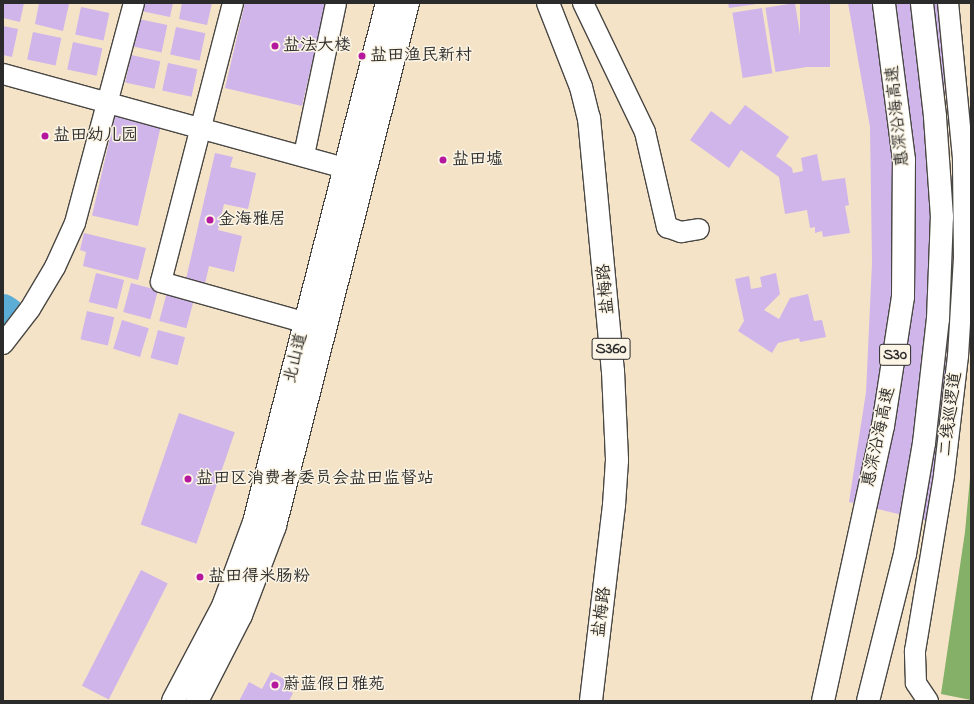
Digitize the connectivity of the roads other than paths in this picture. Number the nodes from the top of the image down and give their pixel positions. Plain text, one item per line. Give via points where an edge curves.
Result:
1 (134, 3) edge
2 (233, 3) edge
3 (336, 3) edge
4 (387, 3) edge
5 (408, 3) edge
6 (548, 3) edge
7 (583, 3) edge
8 (884, 3) edge
9 (922, 3) edge
10 (948, 3) edge
11 (3, 74) edge
12 (108, 104) junction
13 (200, 127) junction
14 (304, 155) junction
15 (345, 168) junction
16 (699, 229) dead end
17 (315, 325) junction
18 (3, 344) edge
19 (173, 701) edge
20 (197, 701) edge
21 (591, 701) edge
22 (823, 701) edge
23 (868, 701) edge
24 (928, 701) edge

1 - 12 street
2 - 13 street
3 - 14 street
4 - 15 main road, 北山道
5 - 17 main road, 北山道
6 - 21 main road, 盐梅路 / S360 via 581,87 589,118 613,370 617,460
7 - 16 street via 645,132 667,227 681,232
8 - 22 main road, 惠深沿海高速 / S30 via 904,160 903,297 883,426
9 - 23 main road, 惠深沿海高速 / S30 via 936,116 942,217 938,319 924,443 905,554
10 - 24 street, 二线巡逻道 via 963,158 964,258 958,356 944,476 915,651 916,683
11 - 12 street
12 - 13 street
12 - 18 street via 76,223 34,303
13 - 14 street
13 - 17 street via 161,282
14 - 15 street
15 - 17 main road, 北山道
17 - 19 main road, 北山道 via 239,565 204,645
17 - 20 main road, 北山道 via 274,526 260,572 222,655

